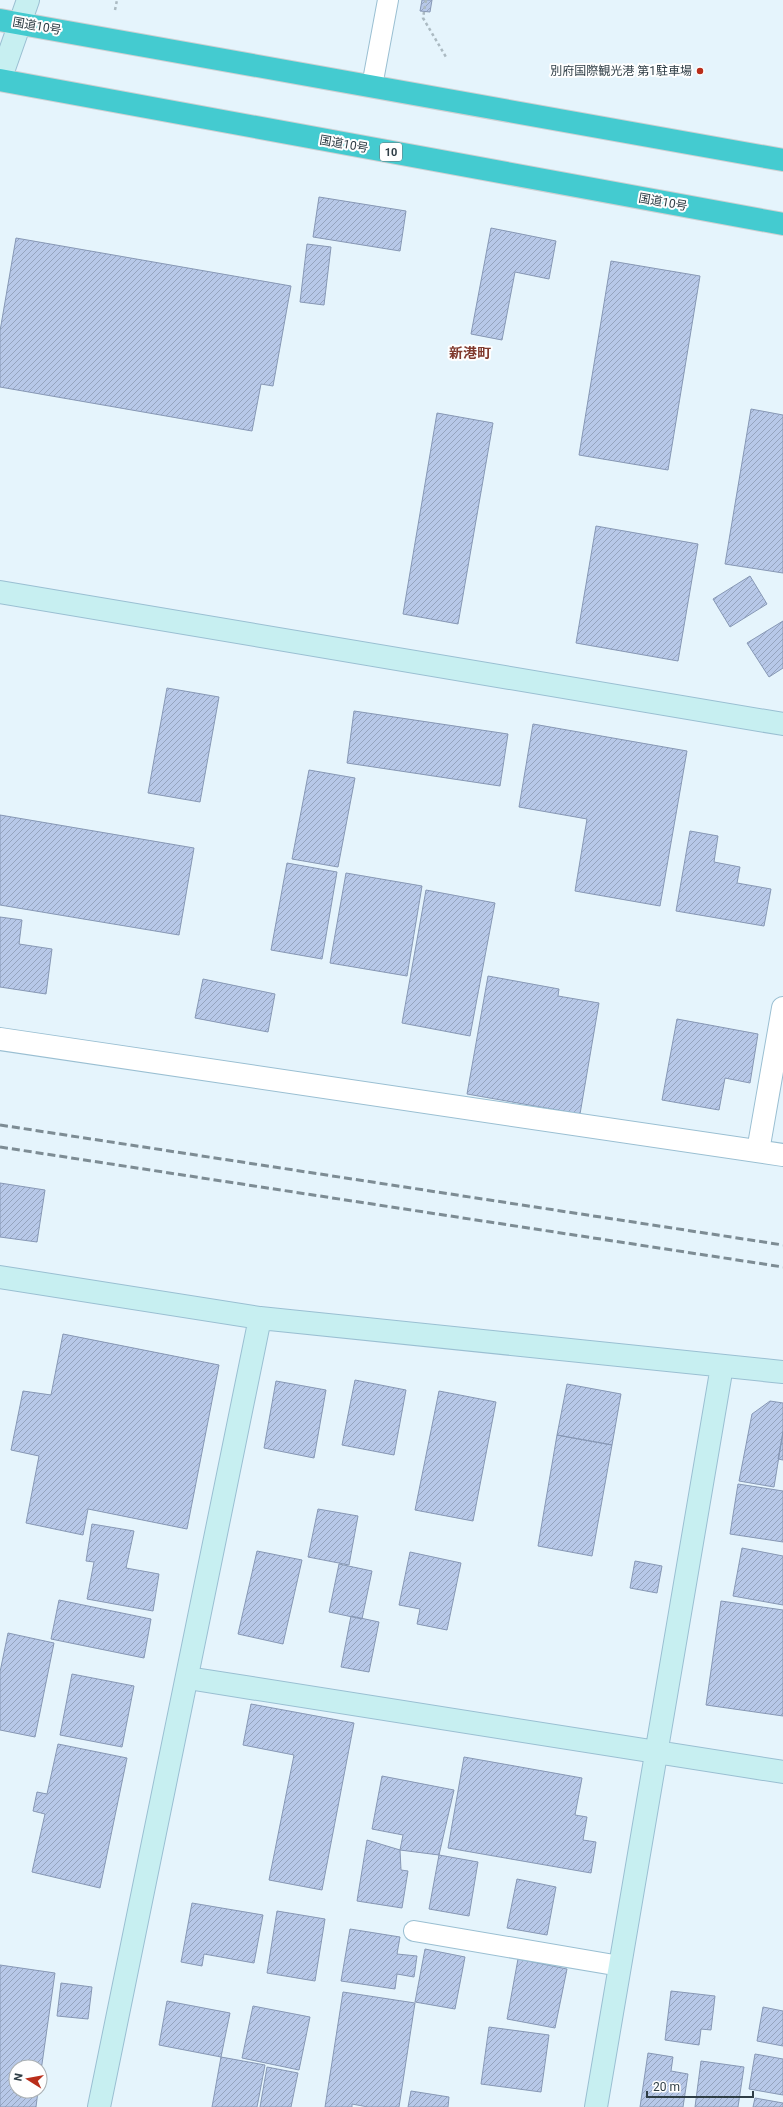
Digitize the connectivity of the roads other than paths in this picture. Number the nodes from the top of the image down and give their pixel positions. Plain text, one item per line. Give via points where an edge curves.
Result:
1 (28, 0) edge
2 (388, 0) edge
3 (10, 21) edge
4 (0, 81) edge
5 (372, 86) junction
6 (783, 160) edge
7 (783, 224) edge
8 (0, 592) edge
9 (783, 724) edge
10 (783, 1008) edge
11 (0, 1039) edge
12 (758, 1151) junction
13 (783, 1156) edge
14 (0, 1277) edge
15 (260, 1318) junction
16 (722, 1366) junction
17 (783, 1372) edge
18 (188, 1678) junction
19 (656, 1753) junction
20 (783, 1772) edge
21 (414, 1931) dead end
22 (620, 1966) junction
23 (99, 2107) edge
24 (596, 2107) edge

1 - 3 street
2 - 5 lane
3 - 4 street
3 - 5 highway, 国道10号
4 - 7 highway, 国道10号 / 10
5 - 6 highway, 国道10号
8 - 9 street
10 - 12 street
11 - 12 street
12 - 13 street
14 - 15 street
15 - 16 street
15 - 18 street
16 - 17 street
16 - 19 street
18 - 19 street
18 - 23 street
19 - 20 street
19 - 22 street
21 - 22 lane
22 - 24 street

